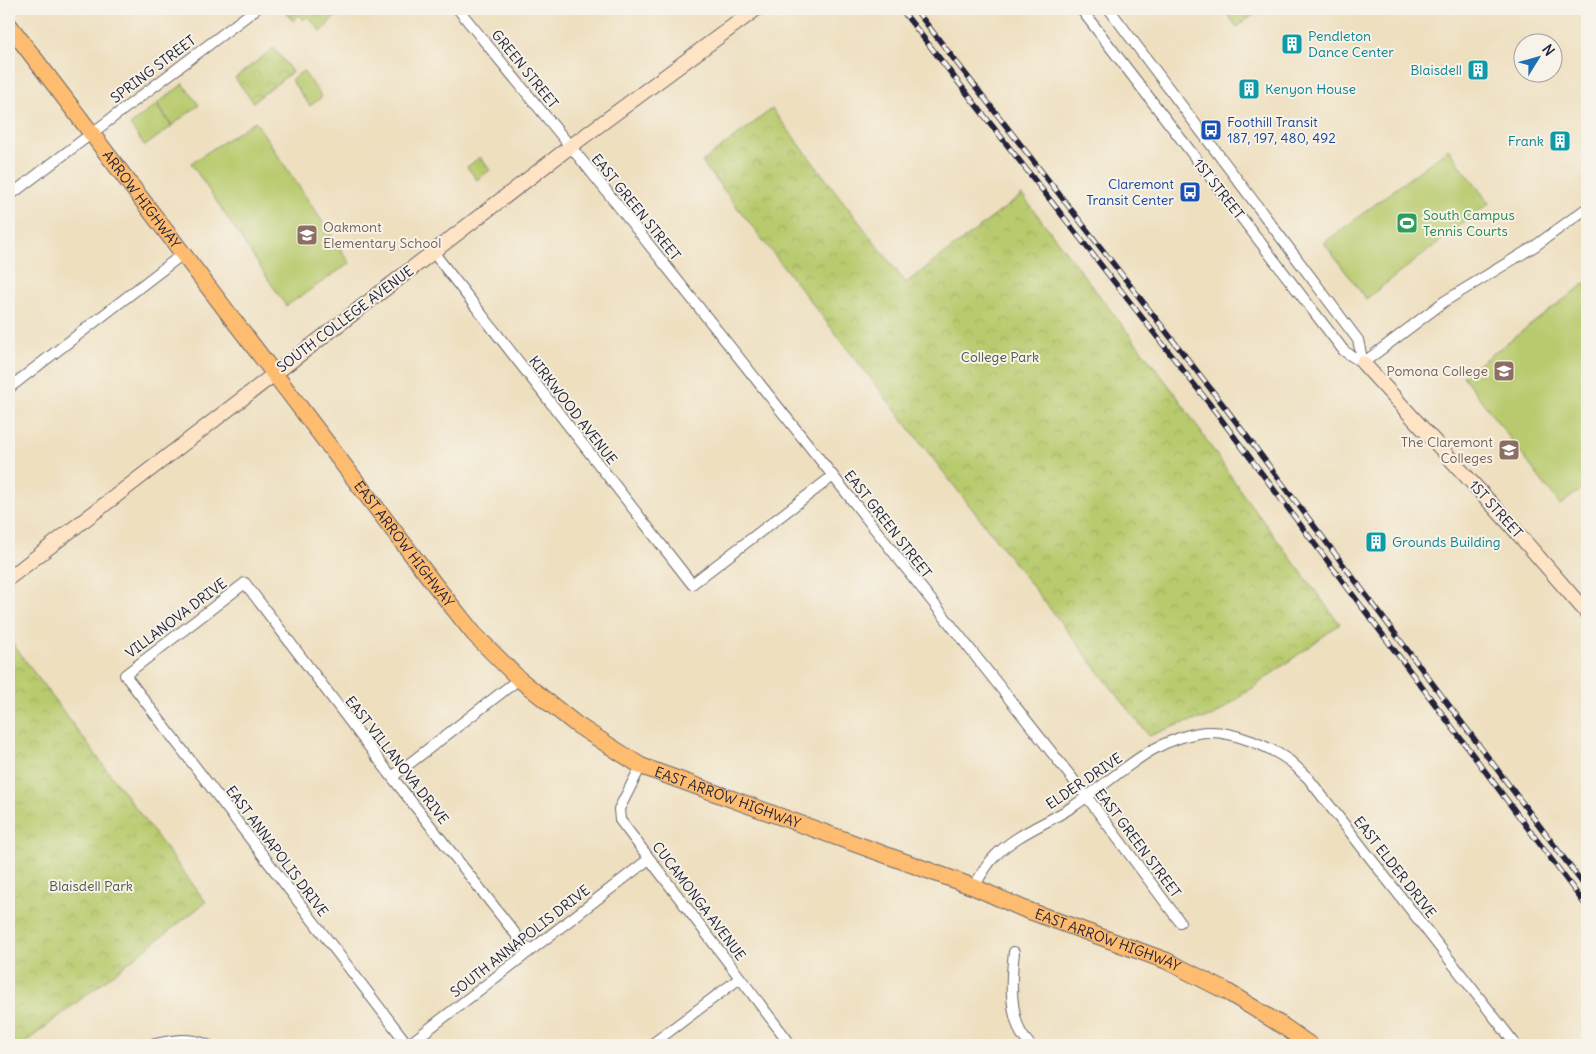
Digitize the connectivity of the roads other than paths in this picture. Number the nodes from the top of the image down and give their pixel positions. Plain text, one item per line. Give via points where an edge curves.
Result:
1 (256, 9) edge
2 (458, 9) edge
3 (756, 9) edge
4 (1081, 9) edge
5 (1109, 9) edge
6 (9, 25) edge
7 (91, 133) junction
8 (571, 146) junction
9 (9, 196) edge
10 (1587, 208) edge
11 (433, 252) junction
12 (184, 254) junction
13 (1363, 363) junction
14 (275, 373) junction
15 (9, 388) edge
16 (833, 476) junction
17 (9, 578) edge
18 (245, 584) joint
19 (1587, 613) edge
20 (125, 675) joint
21 (519, 679) junction
22 (1228, 734) joint
23 (641, 766) junction
24 (392, 777) junction
25 (1087, 797) junction
26 (649, 859) junction
27 (974, 887) junction
28 (1180, 922) dead end
29 (529, 951) junction
30 (1014, 952) dead end
31 (740, 978) junction
32 (408, 1044) edge
33 (151, 1045) edge
34 (208, 1045) edge
35 (651, 1045) edge
36 (791, 1045) edge
37 (1030, 1045) edge
38 (1310, 1045) edge
39 (1516, 1045) edge

1 - 7 street, SPRING STREET
2 - 8 street, GREEN STREET
3 - 8 street, SOUTH COLLEGE AVENUE
4 - 13 street, 1ST STREET via 1344,351
5 - 13 street, 1ST STREET via 1358,340
6 - 7 main road, ARROW HIGHWAY
7 - 9 street, SPRING STREET
7 - 12 main road, ARROW HIGHWAY
8 - 11 street, SOUTH COLLEGE AVENUE
8 - 16 street, EAST GREEN STREET
10 - 13 street via 1535,246 1445,300
11 - 14 street, SOUTH COLLEGE AVENUE
11 - 16 street, KIRKWOOD AVENUE via 692,584
12 - 14 main road, ARROW HIGHWAY
12 - 15 street
13 - 19 street, 1ST STREET via 1508,521
14 - 17 street, SOUTH COLLEGE AVENUE
14 - 21 main road, EAST ARROW HIGHWAY via 474,634
16 - 25 street, EAST GREEN STREET
18 - 20 street, VILLANOVA DRIVE
18 - 24 street, EAST VILLANOVA DRIVE
20 - 32 street, EAST ANNAPOLIS DRIVE
21 - 23 main road, EAST ARROW HIGHWAY via 577,725
21 - 24 street
22 - 25 street, ELDER DRIVE via 1201,733 1171,740 1151,750
22 - 39 street, EAST ELDER DRIVE via 1272,750 1308,778
23 - 26 street, CUCAMONGA AVENUE via 619,809 620,820
23 - 27 main road, EAST ARROW HIGHWAY
24 - 29 street, EAST VILLANOVA DRIVE
25 - 27 street, ELDER DRIVE via 1009,844 986,866
25 - 28 street, EAST GREEN STREET
26 - 29 street, SOUTH ANNAPOLIS DRIVE
26 - 31 street, CUCAMONGA AVENUE
27 - 38 main road, EAST ARROW HIGHWAY via 1024,909 1167,961 1226,991
29 - 32 street, SOUTH ANNAPOLIS DRIVE
30 - 37 street via 1011,976 1013,1006 1021,1033
31 - 35 street
31 - 36 street, CUCAMONGA AVENUE
33 - 34 street via 193,1040

